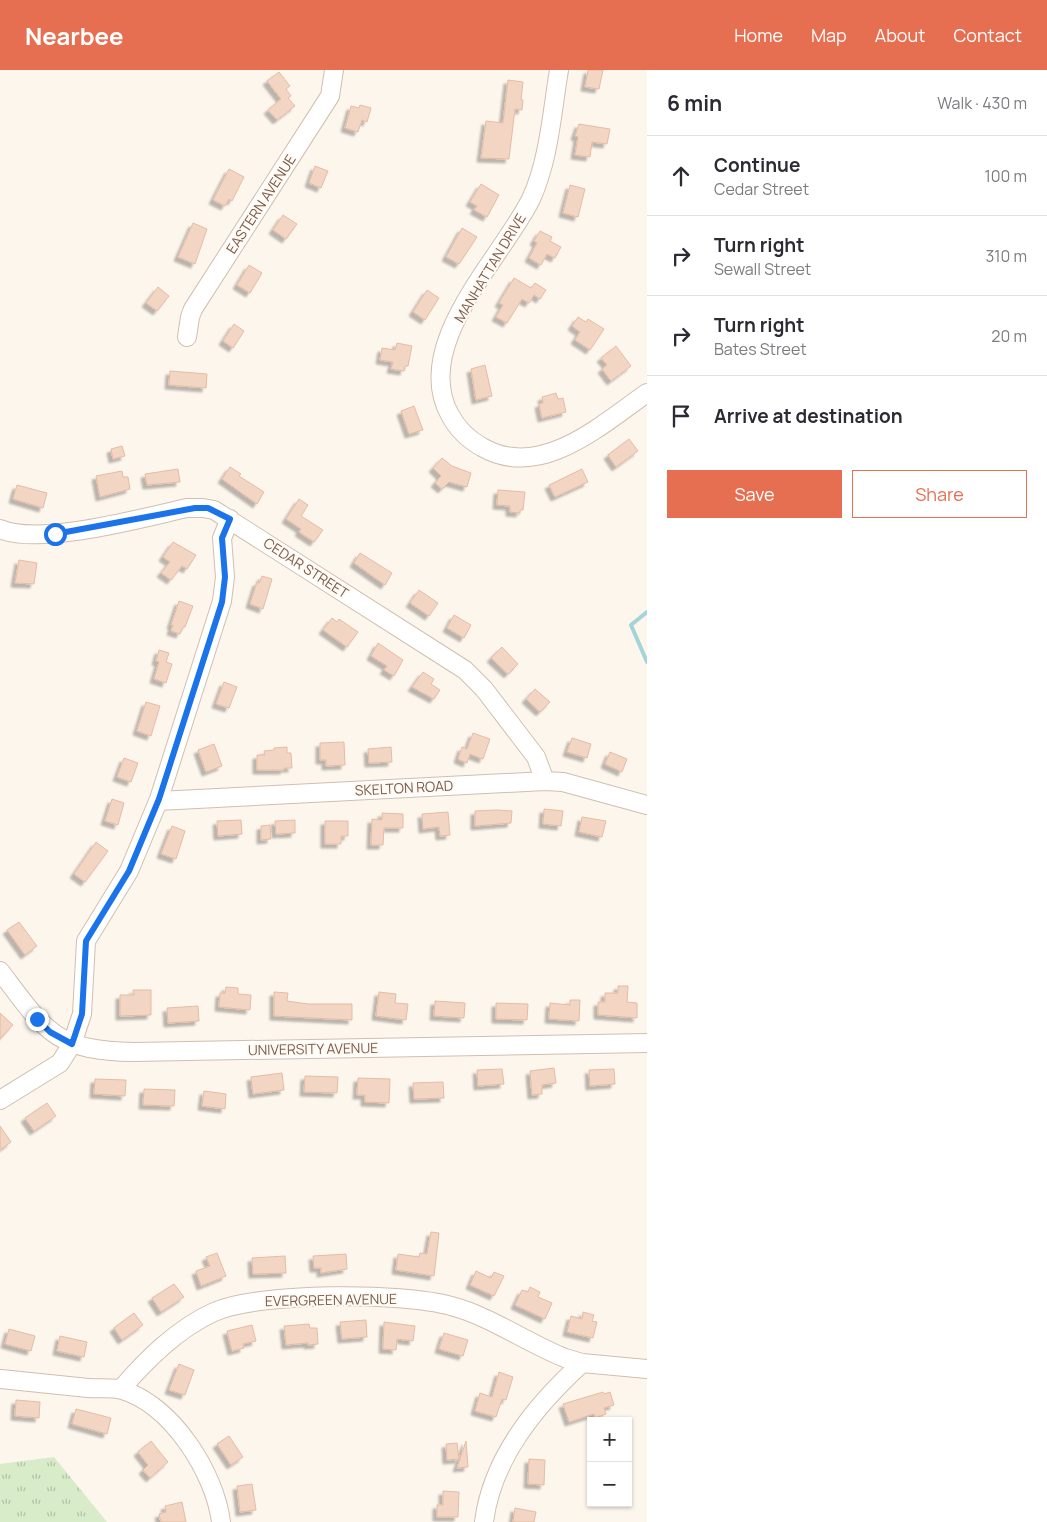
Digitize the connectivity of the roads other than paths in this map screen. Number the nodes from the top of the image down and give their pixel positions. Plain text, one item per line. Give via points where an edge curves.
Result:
1 (334, 70) edge
2 (559, 70) edge
3 (188, 337) dead end
4 (647, 393) edge
5 (230, 519) junction
6 (0, 529) edge
7 (545, 780) junction
8 (159, 800) junction
9 (647, 805) edge
10 (0, 971) edge
11 (647, 1043) edge
12 (72, 1044) junction
13 (0, 1100) edge
14 (582, 1363) junction
15 (647, 1369) edge
16 (1, 1379) edge
17 (121, 1389) junction
18 (221, 1522) edge
19 (484, 1522) edge

1 - 3 street, EASTERN AVENUE via 330,96 193,308
2 - 4 street, MANHATTAN DRIVE via 547,143 531,197 468,298 445,347 440,370 444,401 457,425 478,445 496,454 524,458 550,453 573,443
5 - 6 street, CEDAR STREET via 208,508 195,508 55,534 18,534
5 - 7 street, CEDAR STREET via 465,670 484,689 536,757
5 - 8 street via 222,538 225,577 222,602
7 - 8 street, SKELTON ROAD
7 - 9 street, SKELTON ROAD
8 - 12 street via 129,871 86,941 82,1014
10 - 12 street, UNIVERSITY AVENUE via 44,1026
11 - 12 street, UNIVERSITY AVENUE via 134,1052
12 - 13 street via 60,1063
14 - 15 street, EVERGREEN AVENUE
14 - 17 street, EVERGREEN AVENUE via 545,1350 452,1306 371,1296 285,1300 239,1304 213,1313 154,1353
14 - 19 street via 549,1394 512,1444 490,1493
16 - 17 street
17 - 18 street via 162,1414 184,1437 207,1474

